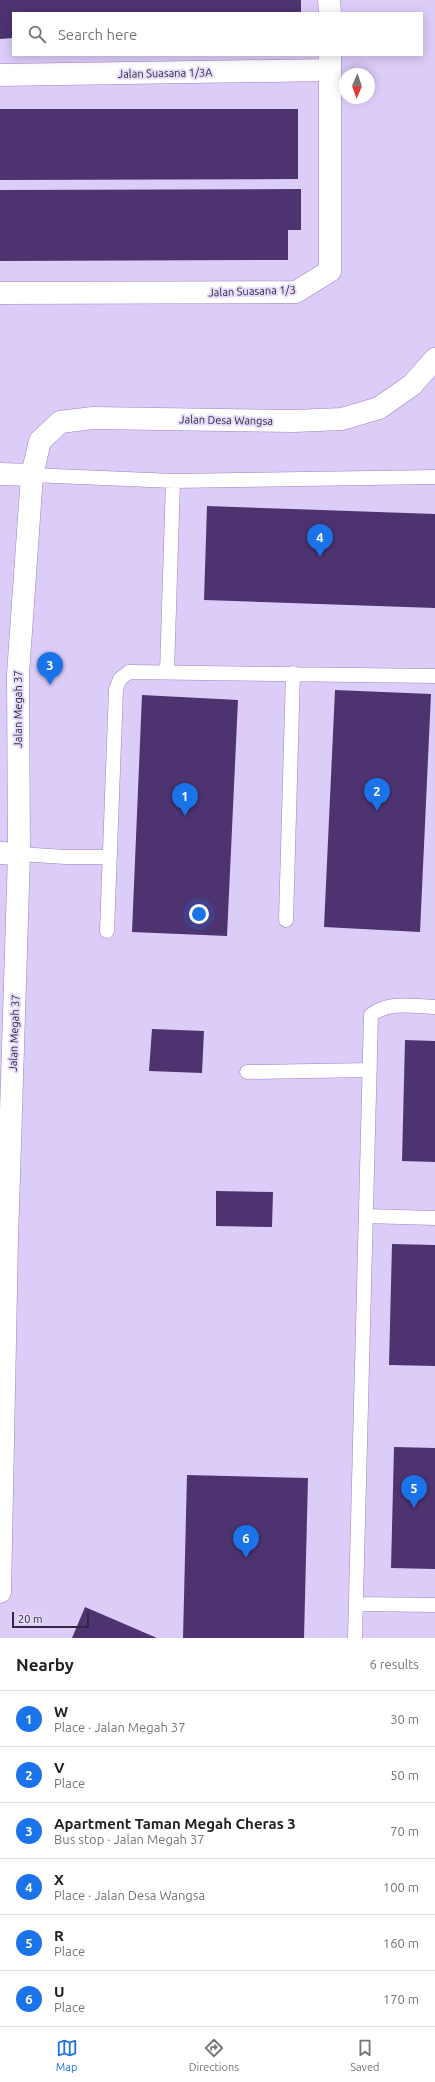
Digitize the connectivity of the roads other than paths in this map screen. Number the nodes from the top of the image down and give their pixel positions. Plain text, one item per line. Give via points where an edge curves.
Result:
1 (330, 0) edge
2 (330, 12) edge
3 (330, 62) edge
4 (0, 75) edge
5 (0, 293) edge
6 (435, 359) edge
7 (0, 474) edge
8 (32, 475) junction
9 (435, 477) edge
10 (173, 481) junction
11 (167, 672) junction
12 (9, 673) edge
13 (293, 673) junction
14 (435, 676) edge
15 (9, 853) edge
16 (109, 856) junction
17 (286, 920) dead end
18 (107, 931) dead end
19 (435, 1007) edge
20 (7, 1039) edge
21 (370, 1070) junction
22 (247, 1072) dead end
23 (366, 1216) junction
24 (435, 1218) edge
25 (4, 1240) edge
26 (0, 1592) edge
27 (356, 1604) junction
28 (435, 1606) edge
29 (355, 1638) edge

1 - 2 street
3 - 4 street, Jalan Suasana 1/3A
3 - 5 street, Jalan Suasana 1/3 via 330,271 296,292
6 - 8 street, Jalan Desa Wangsa via 412,385 379,408 342,419 294,421 93,418 60,422 40,441
7 - 8 street
8 - 10 lane
8 - 12 street, Jalan Megah 37
9 - 10 lane
10 - 11 lane
11 - 13 lane
11 - 16 lane via 129,672 120,679 116,689
12 - 15 street, Jalan Megah 37
13 - 14 lane
13 - 17 lane
15 - 16 lane via 66,857
15 - 20 street, Jalan Megah 37
16 - 18 lane
19 - 21 lane via 391,1006 380,1008 371,1015
20 - 25 street, Jalan Megah 37
21 - 22 lane
21 - 23 lane
23 - 24 lane
23 - 27 lane
25 - 26 street, Jalan Megah 37
27 - 28 lane
27 - 29 lane

